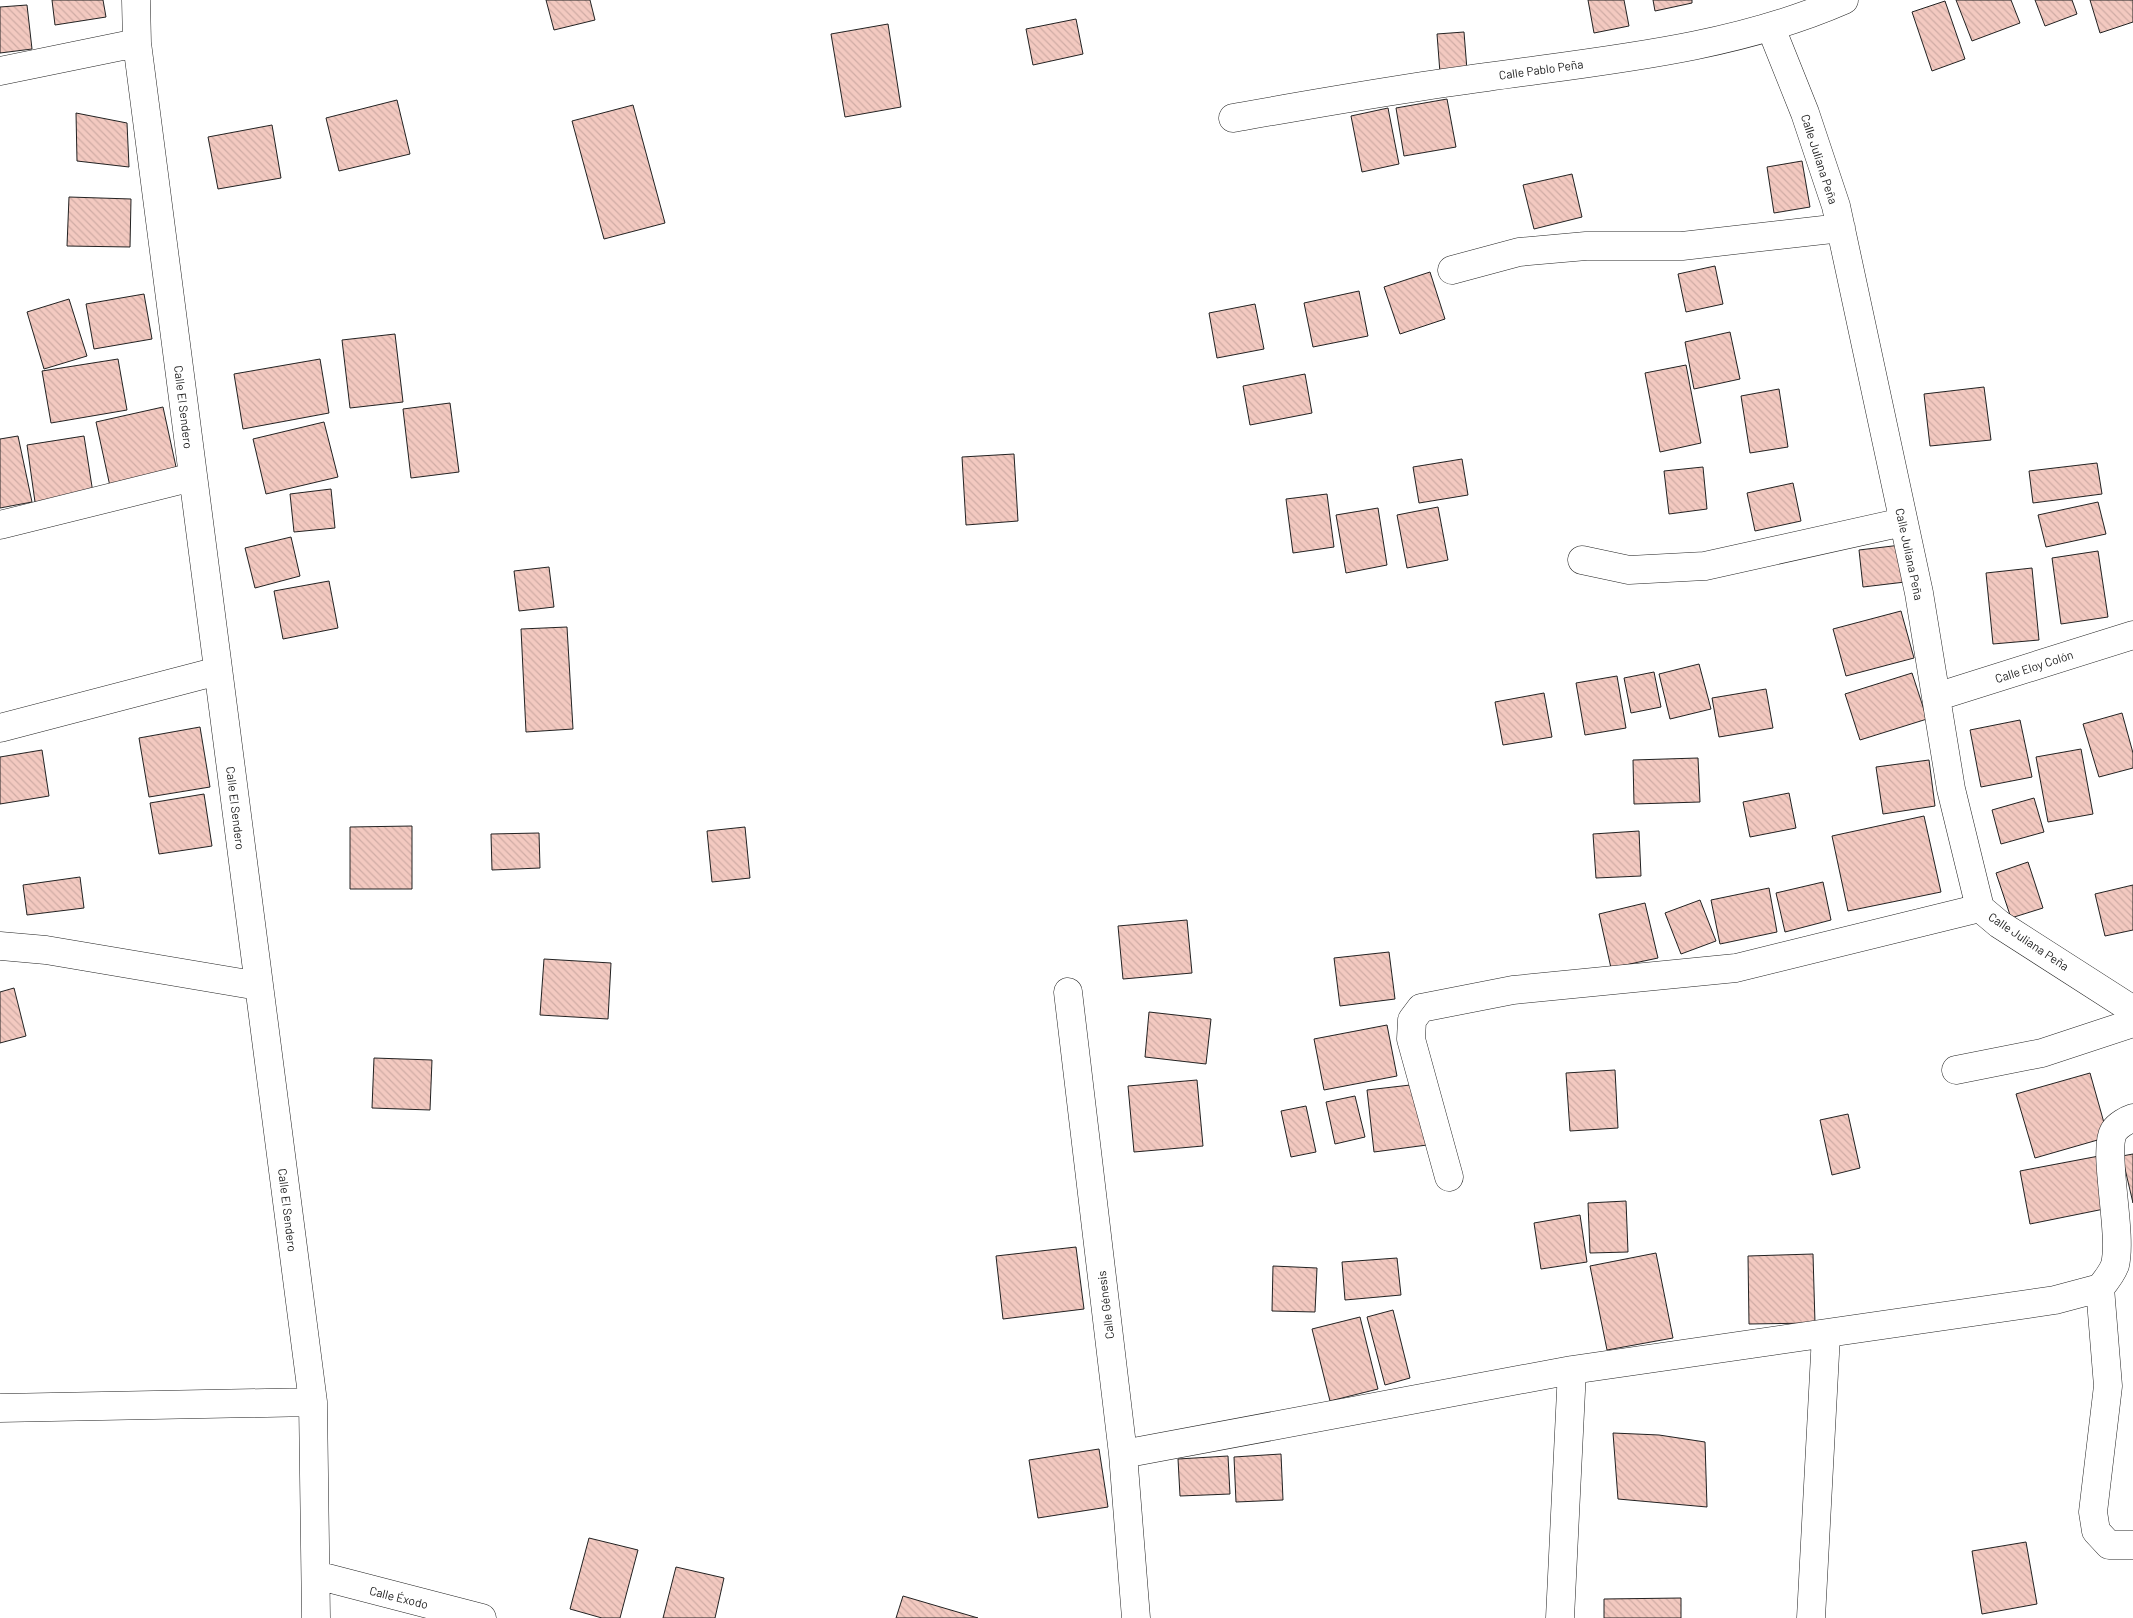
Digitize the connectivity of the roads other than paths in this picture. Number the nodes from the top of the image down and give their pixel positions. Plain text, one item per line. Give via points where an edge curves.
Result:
1 (136, 0) edge
2 (1844, 0) edge
3 (1771, 28) junction
4 (138, 43) junction
5 (0, 71) edge
6 (1233, 118) dead end
7 (1841, 228) junction
8 (1452, 270) dead end
9 (193, 477) junction
10 (1903, 522) junction
11 (0, 525) edge
12 (1582, 560) dead end
13 (2133, 635) edge
14 (218, 671) junction
15 (1936, 697) junction
16 (0, 728) edge
17 (1980, 908) junction
18 (0, 946) edge
19 (259, 986) junction
20 (1068, 992) dead end
21 (2133, 1010) edge
22 (2133, 1024) edge
23 (1956, 1070) dead end
24 (2133, 1118) edge
25 (1449, 1177) dead end
26 (2100, 1288) junction
27 (1826, 1335) junction
28 (1572, 1370) junction
29 (313, 1402) junction
30 (0, 1408) edge
31 (1123, 1454) junction
32 (2133, 1545) edge
33 (316, 1575) junction
34 (316, 1618) edge
35 (482, 1618) edge
36 (1136, 1618) edge
37 (1560, 1618) edge
38 (1811, 1618) edge

1 - 4 street, Calle El Sendero
2 - 3 street, Calle Pablo Peña
3 - 6 street, Calle Pablo Peña via 1623,58 1423,85
3 - 7 street, Calle Juliana Peña via 1805,113
4 - 5 street
4 - 9 street, Calle El Sendero
7 - 8 street via 1682,246 1586,246 1519,252
7 - 10 street, Calle Juliana Peña
9 - 11 street
9 - 14 street, Calle El Sendero
10 - 12 street via 1705,566 1629,570
10 - 15 street, Calle Juliana Peña via 1919,593
13 - 15 street, Calle Eloy Colón
14 - 16 street
14 - 19 street, Calle El Sendero
15 - 17 street, Calle Juliana Peña via 1951,789
17 - 21 street, Calle Juliana Peña via 1999,924
17 - 25 street via 1736,968 1513,990 1421,1008 1412,1020 1411,1039
18 - 19 street via 46,950
19 - 29 street, Calle El Sendero
20 - 31 street, Calle Génesis
22 - 23 street via 2042,1053
24 - 26 street via 2114,1131 2109,1149 2117,1223 2114,1266
26 - 27 street via 2055,1300
26 - 32 street via 2108,1386 2093,1512 2096,1531 2109,1545
27 - 28 street
27 - 38 street
28 - 31 street
28 - 37 street
29 - 30 street
29 - 33 street, Calle El Sendero
31 - 36 street, Calle Génesis
33 - 34 street, Calle El Sendero
33 - 35 street, Calle Éxodo

